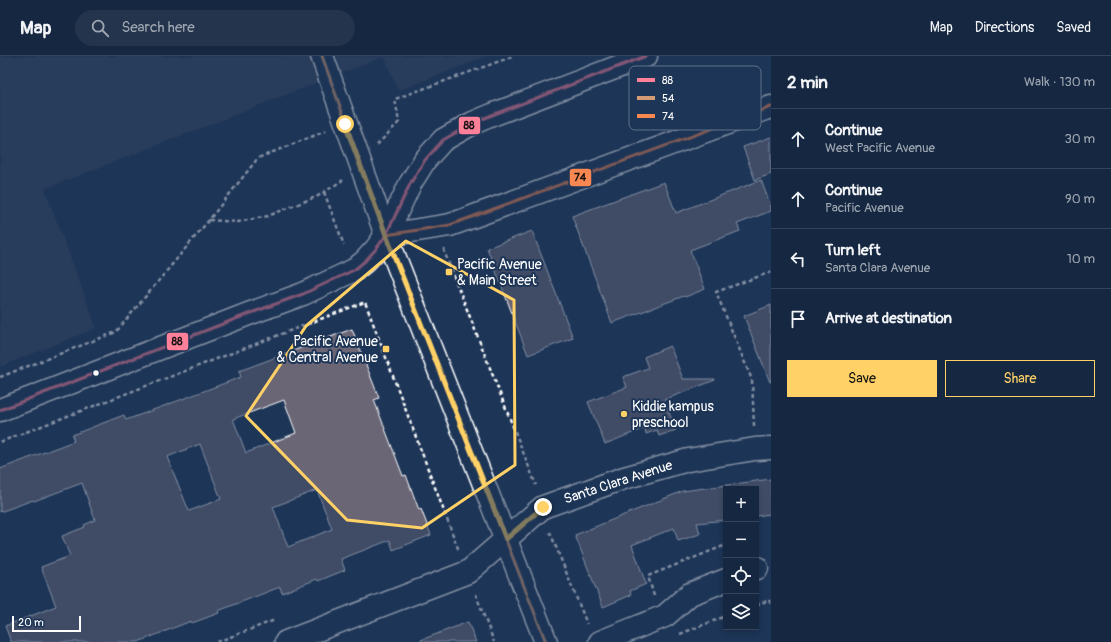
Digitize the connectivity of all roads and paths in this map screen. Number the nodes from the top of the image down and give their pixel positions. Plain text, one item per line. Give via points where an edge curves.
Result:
1 (322, 56) edge
2 (514, 56) edge
3 (646, 56) edge
4 (771, 107) edge
5 (761, 111) edge
6 (399, 122) dead end
7 (330, 130) dead end
8 (709, 130) edge
9 (347, 174) dead end
10 (324, 192) junction
11 (209, 220) junction
12 (386, 235) junction
13 (447, 244) dead end
14 (344, 245) dead end
15 (771, 272) edge
16 (0, 377) edge
17 (0, 410) edge
18 (760, 428) dead end
19 (0, 442) edge
20 (771, 448) edge
21 (543, 483) dead end
22 (550, 531) dead end
23 (506, 539) junction
24 (723, 546) edge
25 (459, 551) dead end
26 (723, 581) edge
27 (476, 595) dead end
28 (657, 602) dead end
29 (759, 604) edge
30 (771, 605) edge
31 (723, 617) edge
32 (594, 635) edge
33 (676, 636) dead end
34 (286, 642) edge
35 (494, 642) edge
36 (546, 642) edge

1 - 12 street
2 - 6 path via 395,99
3 - 12 street via 492,115 443,140 425,160 410,184
4 - 5 street
7 - 11 path via 258,158
8 - 12 street via 450,226
9 - 10 path
10 - 11 path via 268,216 238,222
10 - 14 path
11 - 16 path via 116,332
12 - 17 street via 376,249 354,270 303,294
12 - 23 street
13 - 21 path via 444,252 535,486
15 - 18 path via 716,292 752,380 754,429
19 - 25 path via 365,302
20 - 23 street, Santa Clara Avenue via 688,460 624,478 543,507
22 - 32 path
23 - 34 street, Santa Clara Avenue via 468,572
23 - 36 street
24 - 28 path via 648,576
26 - 32 street via 690,594 664,616
27 - 35 path
29 - 30 path via 769,600
31 - 33 path

